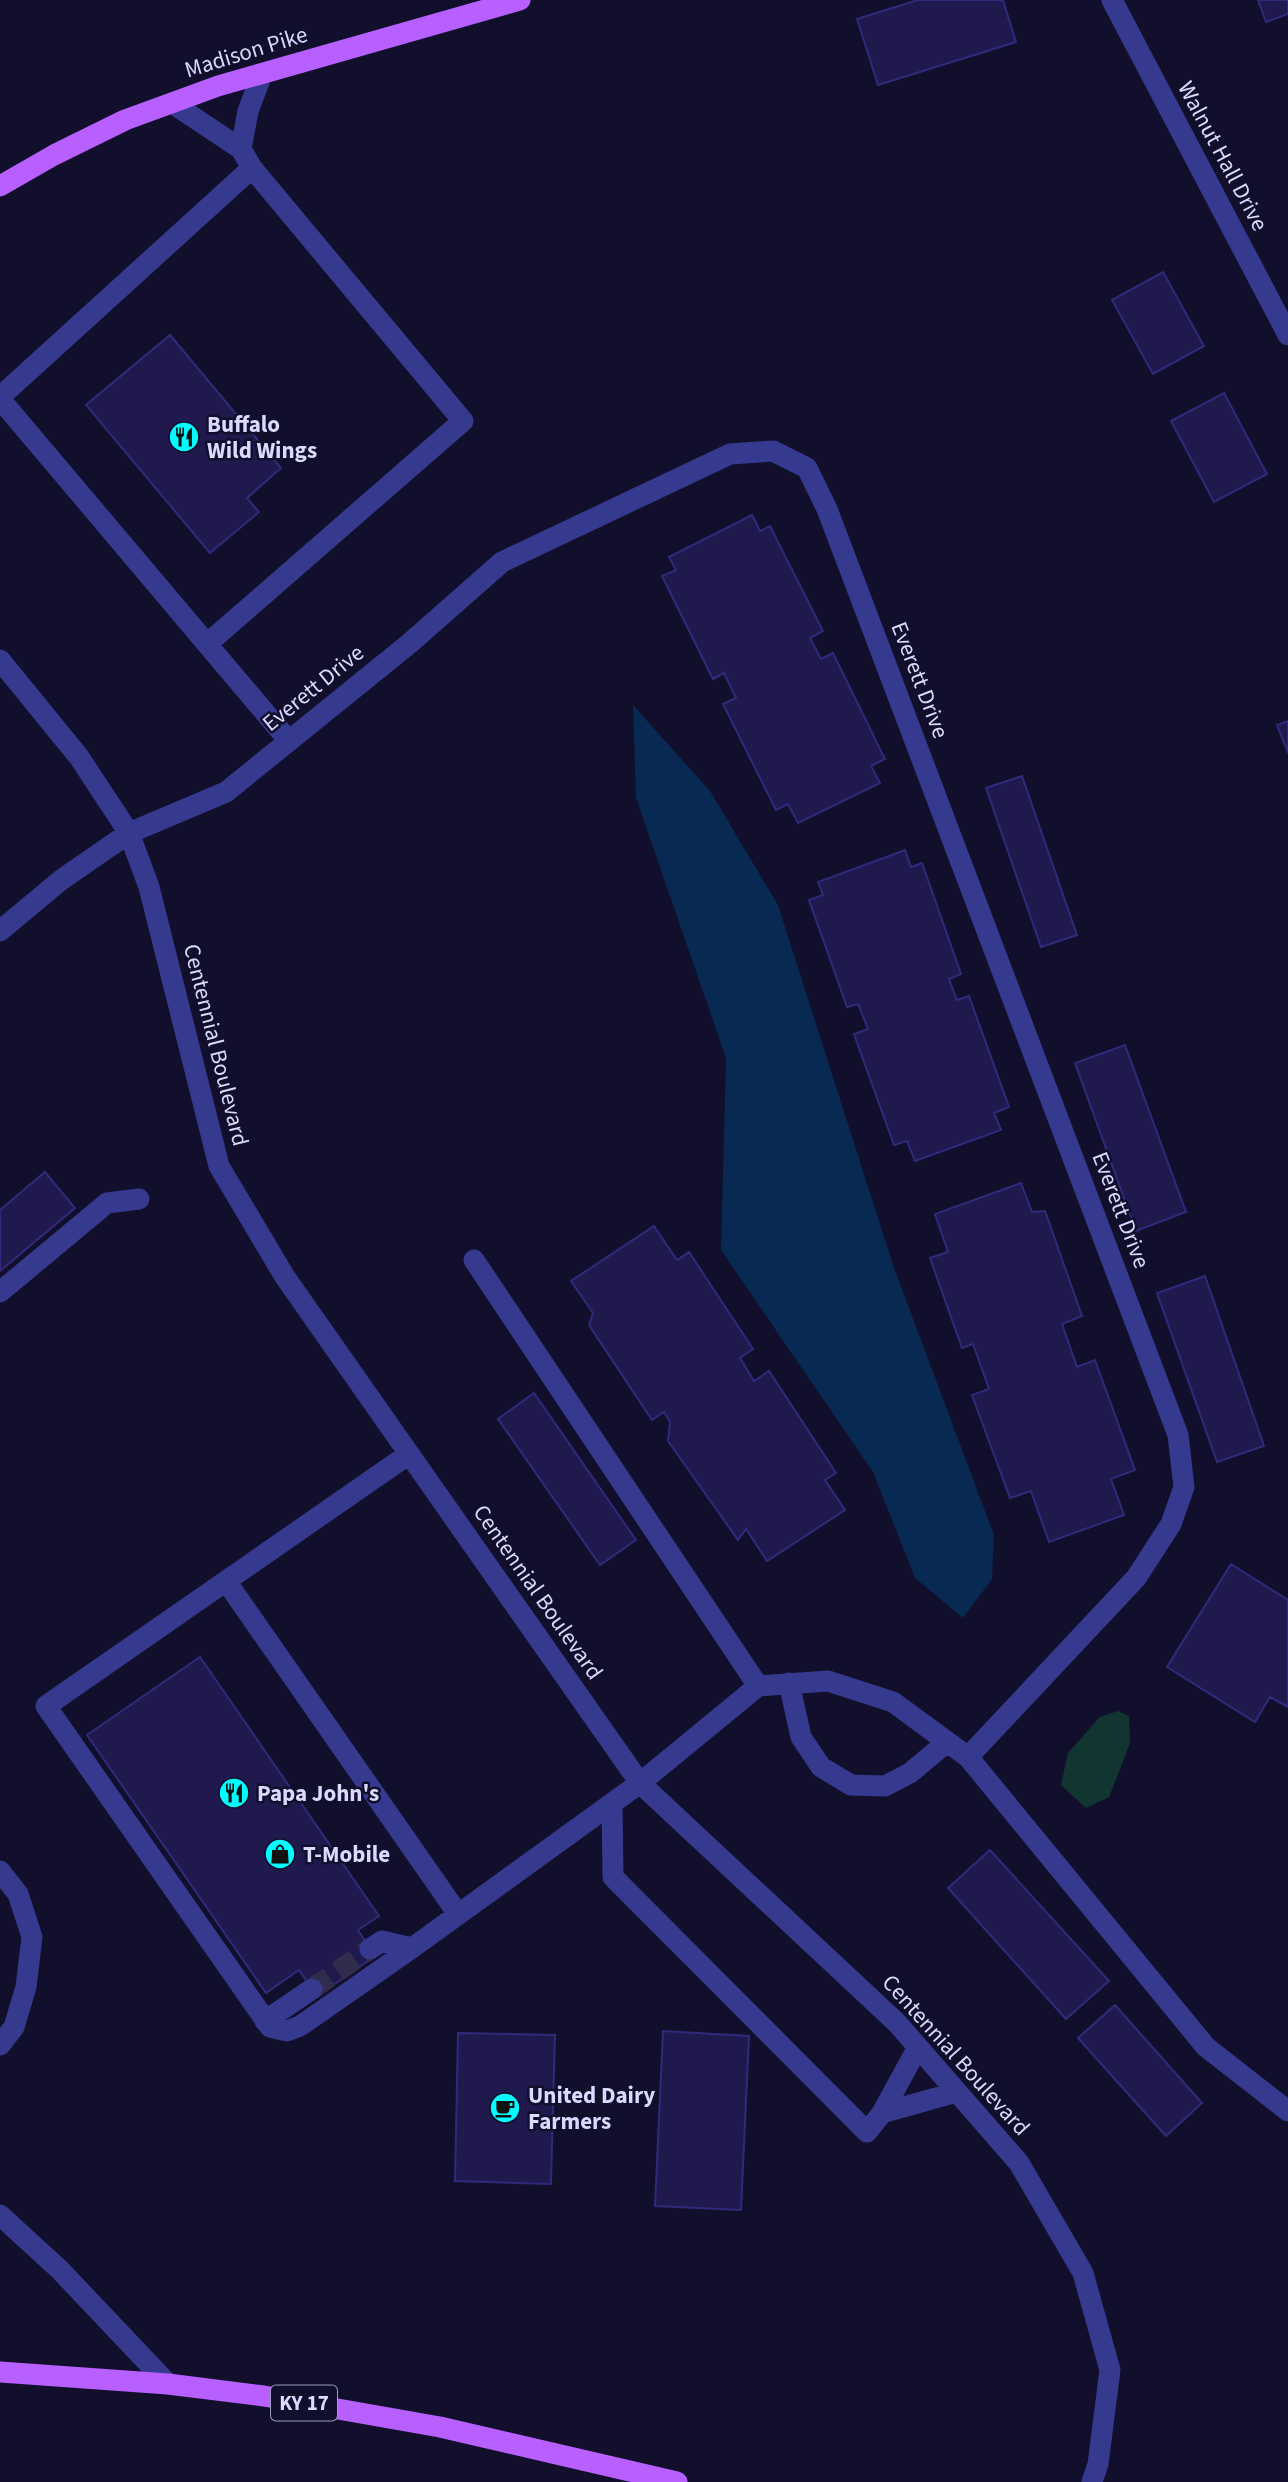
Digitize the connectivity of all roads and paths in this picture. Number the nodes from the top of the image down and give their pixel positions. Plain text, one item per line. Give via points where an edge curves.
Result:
1 (520, 0) edge
2 (1112, 0) edge
3 (262, 74) junction
4 (172, 103) junction
5 (241, 149) junction
6 (252, 168) junction
7 (0, 186) edge
8 (1288, 335) edge
9 (0, 398) edge
10 (207, 644) junction
11 (0, 660) edge
12 (289, 741) junction
13 (129, 833) junction
14 (0, 931) edge
15 (139, 1199) dead end
16 (474, 1259) dead end
17 (0, 1292) edge
18 (409, 1454) junction
19 (226, 1581) junction
20 (789, 1684) junction
21 (758, 1686) junction
22 (947, 1742) junction
23 (968, 1757) junction
24 (640, 1783) junction
25 (612, 1803) junction
26 (0, 1871) edge
27 (458, 1914) junction
28 (412, 1948) junction
29 (370, 1950) tunnel mouth
30 (312, 1989) tunnel mouth
31 (265, 2021) junction
32 (0, 2045) edge
33 (918, 2047) junction
34 (957, 2092) junction
35 (1288, 2111) edge
36 (883, 2113) junction
37 (0, 2215) edge
38 (0, 2372) edge
39 (168, 2384) junction
40 (677, 2482) edge
41 (1093, 2482) edge

1 - 3 main road, Madison Pike
2 - 8 street, Walnut Hall Drive
3 - 4 main road, Madison Pike
3 - 5 street via 248,110
4 - 5 street
4 - 7 main road, Madison Pike via 125,120
5 - 6 street
6 - 9 street
6 - 10 street via 463,421
9 - 10 street
10 - 12 street
11 - 13 street, Centennial Boulevard via 79,757
12 - 13 street, Everett Drive via 226,792
12 - 23 street, Everett Drive via 502,562 730,454 774,452 807,468 827,509 1178,1435 1184,1487 1171,1524 1136,1578
13 - 14 street, Everett Drive via 61,880
13 - 18 street, Centennial Boulevard via 149,887 219,1166 285,1277
15 - 17 street via 107,1203
16 - 21 street
18 - 19 street
18 - 24 street, Centennial Boulevard
19 - 27 street
19 - 31 street via 46,1706
20 - 21 street
20 - 22 street via 828,1681 893,1702
20 - 22 street via 801,1737 821,1767 851,1785 885,1786 910,1773
21 - 24 street
22 - 23 street
23 - 35 street via 1206,2047
24 - 25 street
24 - 33 street, Centennial Boulevard via 897,2022
25 - 27 street
25 - 36 street via 613,1877 867,2132
26 - 32 street via 18,1894 32,1937 22,2001 14,2027
27 - 28 street
28 - 29 street via 382,1941
28 - 31 street via 300,2026 287,2031
30 - 31 street
33 - 34 street, Centennial Boulevard
33 - 36 street
34 - 36 street
34 - 41 street, Centennial Boulevard via 1019,2163 1083,2273 1110,2370
37 - 39 street via 60,2270
38 - 39 main road, KY 17
39 - 40 main road, KY 17 via 440,2427

